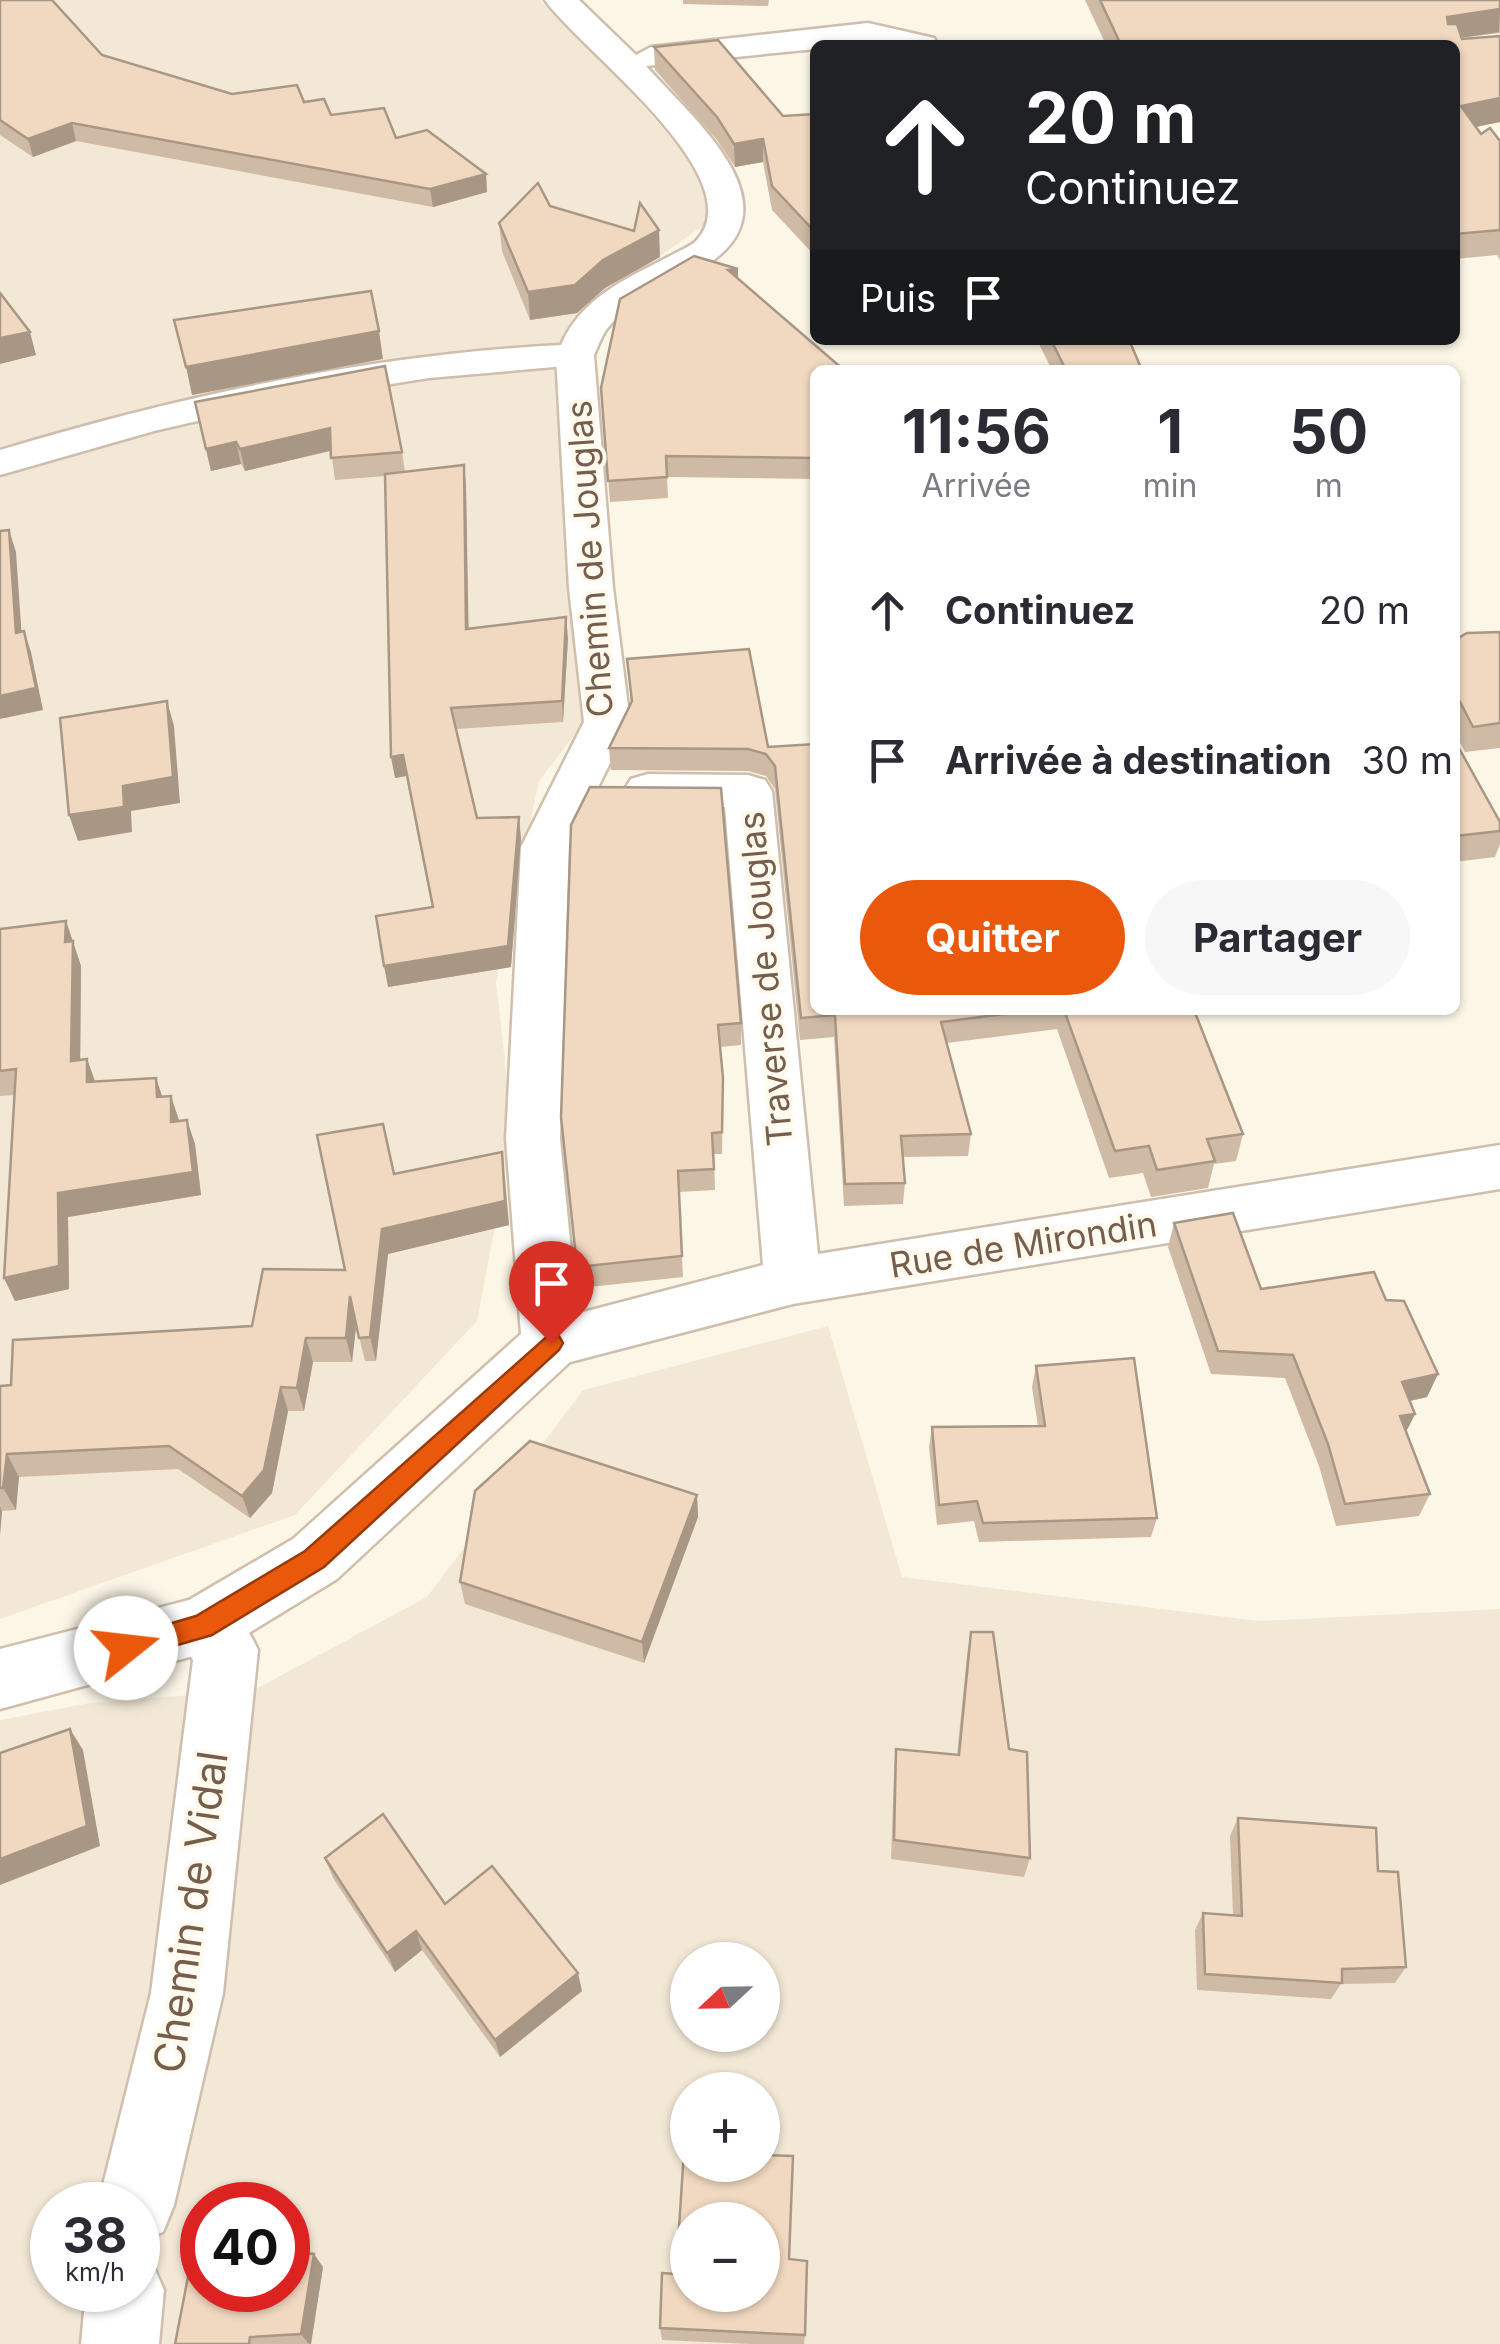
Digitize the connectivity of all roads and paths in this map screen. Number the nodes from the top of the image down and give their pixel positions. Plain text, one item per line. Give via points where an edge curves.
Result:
1 (561, 0) edge
2 (900, 40) edge
3 (624, 60) junction
4 (575, 356) junction
5 (0, 462) edge
6 (574, 790) junction
7 (1500, 1166) edge
8 (793, 1281) junction
9 (551, 1343) junction
10 (202, 1626) junction
11 (0, 1679) edge
12 (141, 2182) edge
13 (123, 2312) edge
14 (120, 2344) edge

1 - 3 street, Chemin de Jouglas
2 - 3 street via 868,33
3 - 4 street, Chemin de Jouglas via 723,180 728,219 710,249 618,298 588,327
4 - 5 street via 492,358 222,402
4 - 6 street, Chemin de Jouglas via 608,722
6 - 8 street, Traverse de Jouglas via 748,791
6 - 9 street, Chemin de Jouglas via 546,847 533,1139
7 - 8 street, Rue de Mirondin
8 - 9 street, Rue de Mirondin
9 - 10 street via 314,1559
10 - 11 street
10 - 12 street, Chemin de Vidal via 226,1650 186,1993
13 - 14 street

